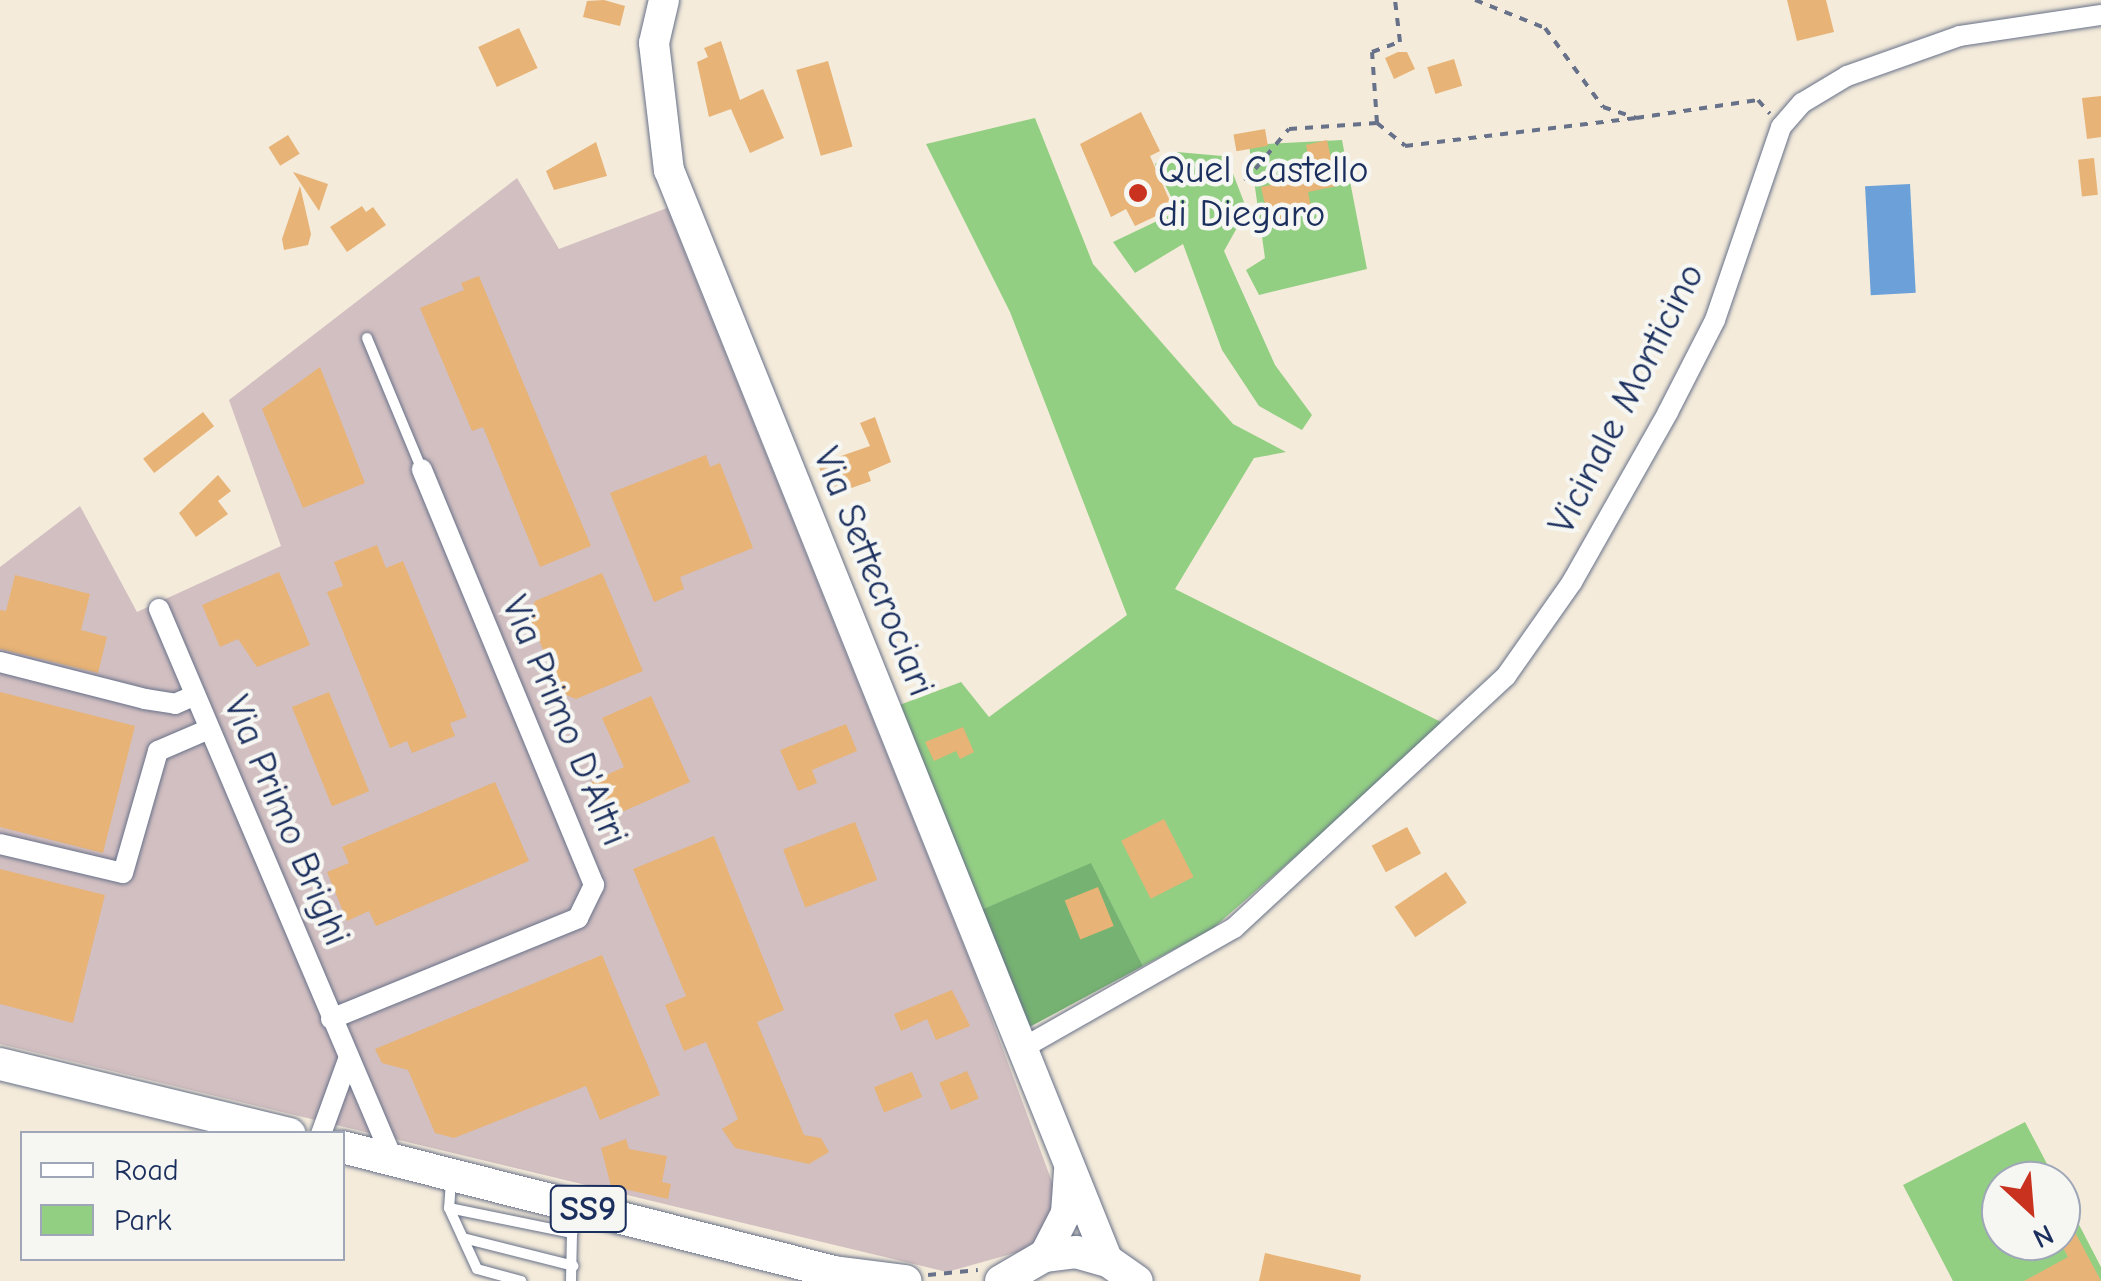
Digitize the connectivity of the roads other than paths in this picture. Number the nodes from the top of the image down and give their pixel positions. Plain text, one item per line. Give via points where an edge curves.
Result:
1 (664, 0) edge
2 (2101, 14) edge
3 (367, 338) dead end
4 (422, 469) joint
5 (160, 609) dead end
6 (0, 662) edge
7 (195, 695) junction
8 (209, 729) junction
9 (0, 844) edge
10 (331, 1019) junction
11 (1021, 1049) junction
12 (348, 1060) junction
13 (0, 1064) edge
14 (367, 1101) junction
15 (334, 1106) junction
16 (278, 1131) edge
17 (322, 1131) edge
18 (341, 1131) edge
19 (346, 1148) edge
20 (394, 1160) junction
21 (1068, 1163) junction
22 (452, 1174) junction
23 (449, 1208) junction
24 (575, 1220) junction
25 (463, 1238) junction
26 (1044, 1256) junction
27 (1108, 1260) junction
28 (574, 1266) junction
29 (995, 1274) edge
30 (843, 1277) edge
31 (913, 1278) edge
32 (522, 1281) edge
33 (570, 1281) edge
34 (1137, 1281) edge

1 - 11 main road, Via Settecrociari via 654,43 669,170
2 - 11 street, Vicinale Monticino via 1960,36 1847,76 1802,103 1781,127 1714,320 1668,412 1572,582 1506,676 1234,928
3 - 4 lane
4 - 10 street, Via Primo D'Altri via 594,885 578,918
5 - 7 street, Via Primo Brighi
6 - 7 street via 145,699 175,704
7 - 8 street, Via Primo Brighi
8 - 9 street via 158,751 123,873
8 - 10 street, Via Primo Brighi
10 - 12 street, Via Primo Brighi
11 - 21 main road, Via Settecrociari
12 - 14 street, Via Primo Brighi
12 - 15 street
13 - 16 main road
14 - 19 street
14 - 20 street, Via Primo Brighi
15 - 17 street
15 - 18 street
19 - 20 main road, SS9
20 - 22 main road, SS9
21 - 26 main road, Via Settecrociari via 1066,1213
21 - 27 main road, Via Settecrociari
22 - 23 lane
22 - 24 main road, SS9
23 - 24 lane
23 - 25 lane
24 - 28 lane
24 - 30 main road, SS9
25 - 28 lane
25 - 32 lane via 477,1269
26 - 27 main road via 1076,1252
26 - 29 main road
27 - 34 main road
28 - 33 lane
30 - 31 main road

